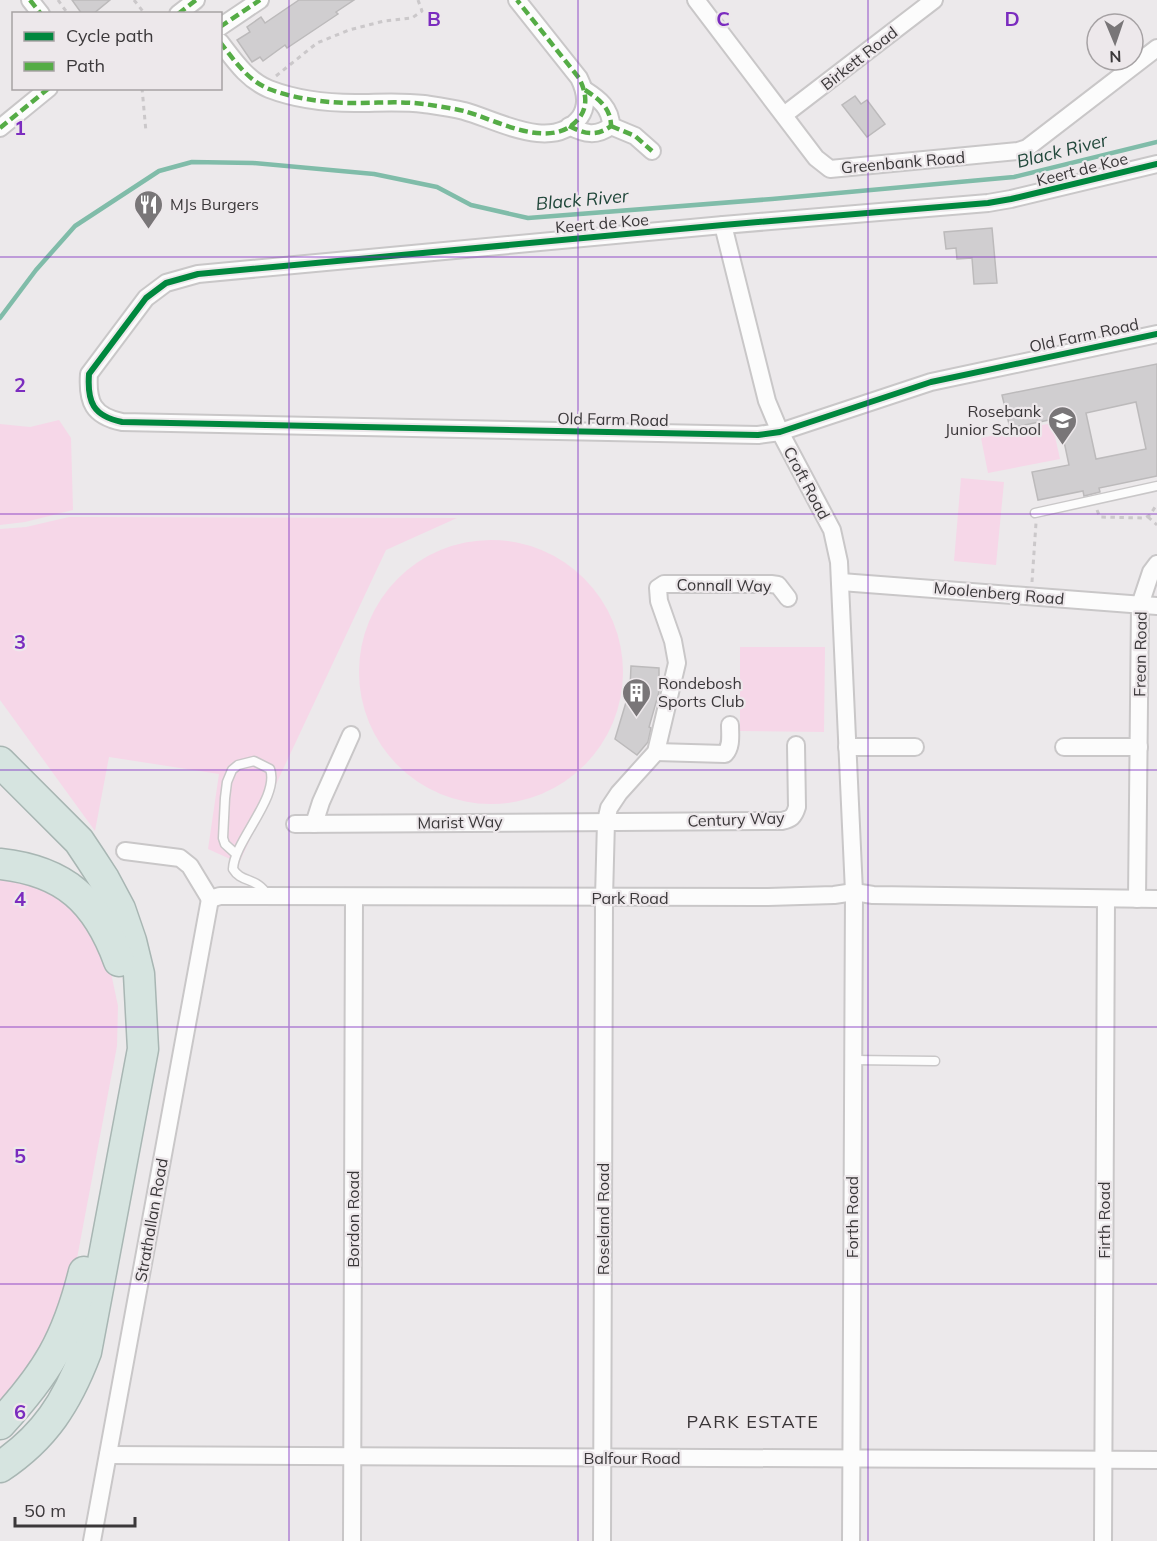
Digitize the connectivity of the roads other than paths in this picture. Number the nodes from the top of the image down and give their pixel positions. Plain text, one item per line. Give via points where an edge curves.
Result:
1 (30, 0) edge
2 (260, 0) edge
3 (517, 0) edge
4 (696, 0) edge
5 (934, 0) edge
6 (39, 12) edge
7 (222, 26) edge
8 (222, 44) edge
9 (1157, 48) edge
10 (47, 90) edge
11 (585, 90) junction
12 (784, 115) junction
13 (569, 126) junction
14 (611, 126) junction
15 (0, 128) edge
16 (652, 151) dead end
17 (1157, 164) edge
18 (723, 225) junction
19 (1157, 334) edge
20 (89, 375) joint
21 (780, 432) junction
22 (1157, 486) edge
23 (1036, 512) road end
24 (1157, 564) edge
25 (841, 582) junction
26 (788, 598) dead end
27 (1149, 606) edge
28 (730, 725) dead end
29 (351, 735) dead end
30 (796, 745) dead end
31 (847, 747) junction
32 (915, 747) dead end
33 (1064, 747) dead end
34 (1139, 747) junction
35 (656, 753) junction
36 (0, 762) edge
37 (606, 821) junction
38 (295, 824) dead end
39 (314, 824) junction
40 (125, 850) dead end
41 (236, 854) junction
42 (0, 864) edge
43 (855, 892) junction
44 (268, 896) junction
45 (354, 897) junction
46 (604, 898) junction
47 (210, 899) junction
48 (1137, 899) junction
49 (1157, 899) edge
50 (1106, 900) junction
51 (853, 1060) junction
52 (935, 1060) dead end
53 (0, 1424) edge
54 (108, 1455) junction
55 (352, 1457) junction
56 (603, 1458) junction
57 (851, 1458) junction
58 (1103, 1460) junction
59 (1157, 1460) edge
60 (0, 1467) edge
61 (92, 1541) edge
62 (352, 1541) edge
63 (602, 1541) edge
64 (851, 1541) edge
65 (1103, 1541) edge

1 - 6 street
2 - 7 street
3 - 11 street
4 - 12 street, Greenbank Road
5 - 12 street, Birkett Road
8 - 13 street via 253,80 288,95 334,102 401,101 444,107 526,132 551,133
9 - 12 street, Greenbank Road via 1018,151 830,169 816,158
10 - 15 street
11 - 13 street via 582,114
11 - 14 street via 606,107
13 - 14 street via 591,134
14 - 16 street via 635,136
17 - 18 street, Keert de Koe via 988,203
18 - 20 street, Keert de Koe via 198,274 166,284 146,298
18 - 21 street, Croft Road via 767,400
19 - 21 street, Old Farm Road via 931,382
20 - 21 street, Old Farm Road via 90,402 108,419 122,422 728,435
21 - 25 street, Croft Road via 832,530
22 - 23 lane
24 - 27 street, Frean Road via 1151,572
25 - 27 street, Moolenberg Road
25 - 31 street, Croft Road
26 - 35 street, Connall Way via 778,585 664,584 658,588 677,663
27 - 34 street, Frean Road
28 - 35 street via 729,749 725,754
29 - 39 street
30 - 37 street, Century Way via 797,807 790,819
31 - 32 street
31 - 43 street, Croft Road
33 - 34 street
34 - 48 street, Frean Road
35 - 37 street, Connall Way via 613,800
36 - 60 highway via 79,841 120,909 139,974 143,1049 86,1352 75,1380 43,1430
37 - 39 street, Marist Way
37 - 46 street, Roseland Road
38 - 39 street, Marist Way
40 - 47 street via 180,858 190,866
41 - 41 lane via 256,821 272,779 270,769 254,761 238,765 227,782 223,838
41 - 44 lane via 235,873 260,884
42 - 53 highway via 21,866 56,878 84,900 111,939 120,964 127,1022 126,1048 76,1302 49,1364
43 - 46 street, Park Road
43 - 50 street, Park Road
43 - 51 street, Forth Road
44 - 45 street, Park Road
44 - 47 street, Park Road
45 - 46 street, Park Road
45 - 55 street, Bordon Road
46 - 56 street, Roseland Road
47 - 54 street, Strathallan Road
48 - 49 street, Park Road
48 - 50 street, Park Road
50 - 58 street, Firth Road
51 - 52 lane
51 - 57 street, Forth Road
54 - 55 street, Balfour Road
54 - 61 street, Strathallan Road
55 - 56 street, Balfour Road
55 - 62 street, Bordon Road
56 - 57 street, Balfour Road
56 - 63 street, Roseland Road
57 - 58 street, Balfour Road
57 - 64 street, Forth Road
58 - 59 street, Balfour Road
58 - 65 street, Firth Road

